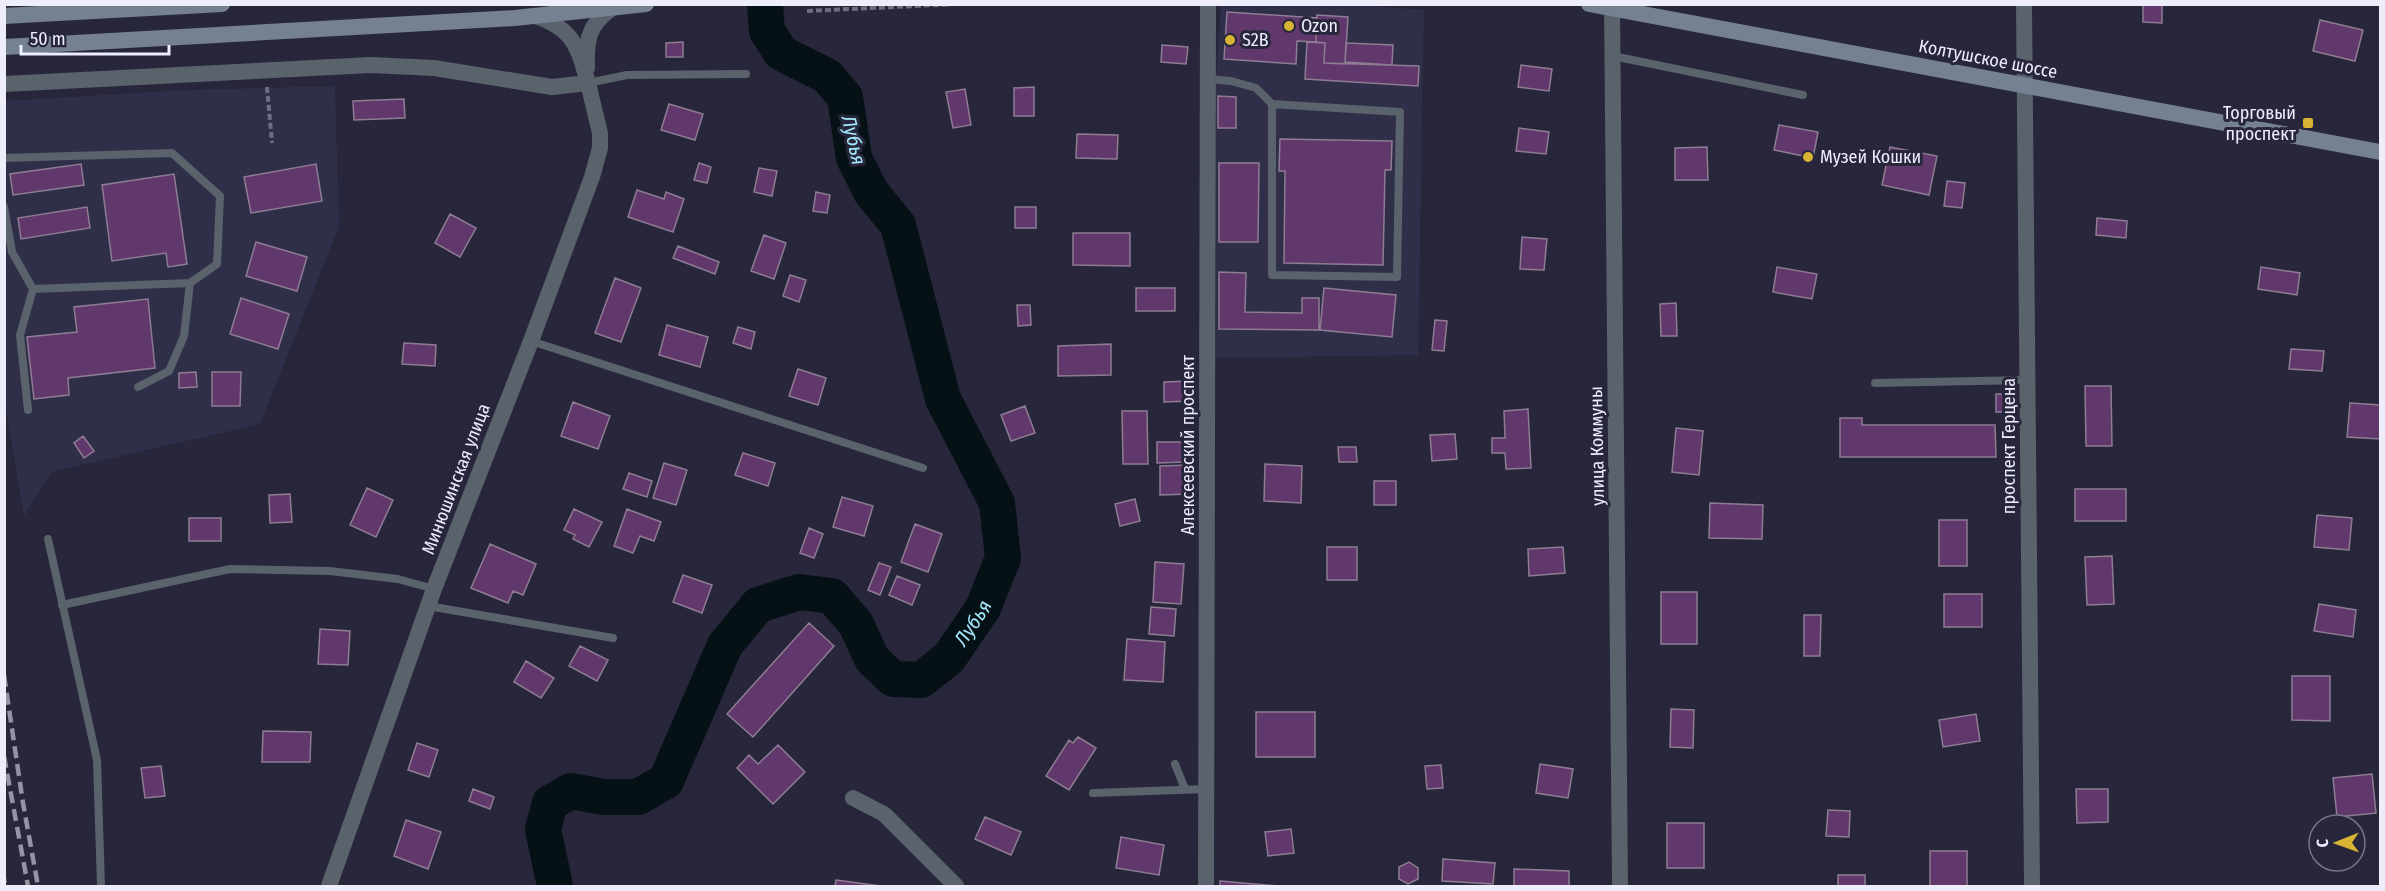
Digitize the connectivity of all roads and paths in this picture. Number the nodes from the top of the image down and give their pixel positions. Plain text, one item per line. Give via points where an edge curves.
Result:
1 (222, 4) edge
2 (646, 4) edge
3 (958, 4) edge
4 (1208, 4) edge
5 (1589, 4) edge
6 (2024, 4) edge
7 (1612, 6) edge
8 (610, 9) junction
9 (807, 11) dead end
10 (4, 16) edge
11 (535, 16) junction
12 (4, 47) edge
13 (1612, 56) junction
14 (746, 74) dead end
15 (1207, 79) junction
16 (588, 83) junction
17 (4, 84) edge
18 (2025, 85) junction
19 (267, 88) dead end
20 (1803, 95) dead end
21 (1272, 104) junction
22 (272, 143) dead end
23 (2380, 152) edge
24 (4, 158) edge
25 (4, 207) edge
26 (190, 284) junction
27 (33, 289) junction
28 (531, 341) junction
29 (2028, 380) junction
30 (1875, 382) dead end
31 (138, 387) dead end
32 (28, 410) dead end
33 (923, 468) dead end
34 (48, 539) dead end
35 (434, 589) junction
36 (62, 605) junction
37 (428, 606) junction
38 (613, 638) dead end
39 (1175, 764) dead end
40 (1185, 789) junction
41 (1206, 789) junction
42 (1093, 792) dead end
43 (854, 798) dead end
44 (4, 877) edge
45 (6, 886) edge
46 (101, 886) edge
47 (329, 886) edge
48 (956, 886) edge
49 (1206, 886) edge
50 (1620, 886) edge
51 (2032, 886) edge

1 - 10 main road
2 - 8 main road
3 - 9 path
4 - 15 street, Алексеевский проспект
5 - 7 main road, Колтушское шоссе
6 - 18 street, проспект Герцена
7 - 13 street, улица Коммуны
7 - 18 main road, Колтушское шоссе
8 - 11 main road
8 - 16 street, Минюшинская улица via 598,18 589,33
11 - 12 main road
11 - 16 street, Минюшинская улица via 568,34 580,55
13 - 20 lane
13 - 50 street, улица Коммуны
14 - 16 lane via 627,75
15 - 21 lane via 1256,88
15 - 41 street, Алексеевский проспект
16 - 17 street via 552,87 434,68 371,65
16 - 28 street, Минюшинская улица via 600,148
18 - 23 main road, Колтушское шоссе
18 - 29 street, проспект Герцена
19 - 22 path
21 - 21 lane via 1400,112 1397,277 1272,275
24 - 26 lane via 172,153 220,196 217,264
25 - 27 lane via 12,252
26 - 27 lane
26 - 31 lane via 184,336 169,371
27 - 32 lane via 20,335
28 - 33 lane
28 - 35 street, Минюшинская улица
29 - 30 lane
29 - 51 street, проспект Герцена
34 - 36 lane
35 - 36 lane via 398,579 330,571 230,569
35 - 37 street, Минюшинская улица
36 - 46 lane via 97,760
37 - 38 lane
37 - 47 street, Минюшинская улица
39 - 40 lane
40 - 41 lane
40 - 42 lane
41 - 49 street, Алексеевский проспект
43 - 48 street via 884,814
44 - 45 path

